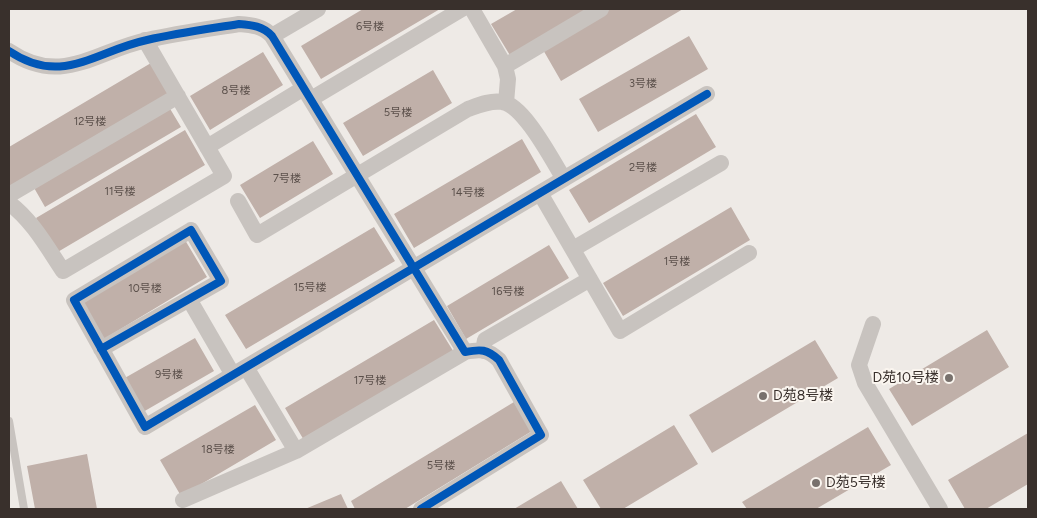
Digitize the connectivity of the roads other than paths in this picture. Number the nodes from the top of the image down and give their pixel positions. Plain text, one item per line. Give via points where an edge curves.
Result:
1 (318, 9) edge
2 (463, 9) edge
3 (601, 9) edge
4 (272, 36) junction
5 (146, 40) junction
6 (9, 51) edge
7 (505, 66) junction
8 (308, 94) junction
9 (707, 94) dead end
10 (178, 96) junction
11 (506, 103) junction
12 (207, 147) junction
13 (721, 163) dead end
14 (357, 175) junction
15 (564, 179) junction
16 (540, 193) junction
17 (9, 196) edge
18 (238, 201) dead end
19 (9, 203) edge
20 (573, 249) junction
21 (749, 253) dead end
22 (414, 268) junction
23 (590, 278) junction
24 (189, 299) junction
25 (873, 324) dead end
26 (101, 349) junction
27 (483, 350) junction
28 (465, 352) junction
29 (239, 371) junction
30 (9, 421) edge
31 (296, 451) junction
32 (183, 500) dead end
33 (24, 509) edge
34 (421, 509) edge
35 (940, 509) edge

1 - 4 street
2 - 7 street
2 - 8 street
3 - 7 street
4 - 5 street via 254,25 239,24
4 - 8 street
5 - 6 street via 84,62 59,67 23,61
5 - 10 street
7 - 11 street via 508,79
8 - 12 street
8 - 14 street
9 - 15 street
10 - 12 street
10 - 17 street
11 - 14 street via 487,102 468,109
11 - 15 street via 526,118
12 - 19 street via 224,176 63,271 30,223
13 - 20 street
14 - 18 street via 257,235
14 - 22 street
15 - 16 street
16 - 20 street
16 - 22 street
20 - 23 street
21 - 23 street via 620,331
22 - 28 street
22 - 29 street
23 - 27 street via 485,340
24 - 26 street
24 - 26 street via 221,281 191,230 74,300
24 - 29 street
25 - 35 street via 860,365 865,383
26 - 29 street via 146,426
27 - 28 street
27 - 34 street via 490,351 499,360 541,435
28 - 31 street
29 - 31 street
30 - 33 lane
31 - 32 street

